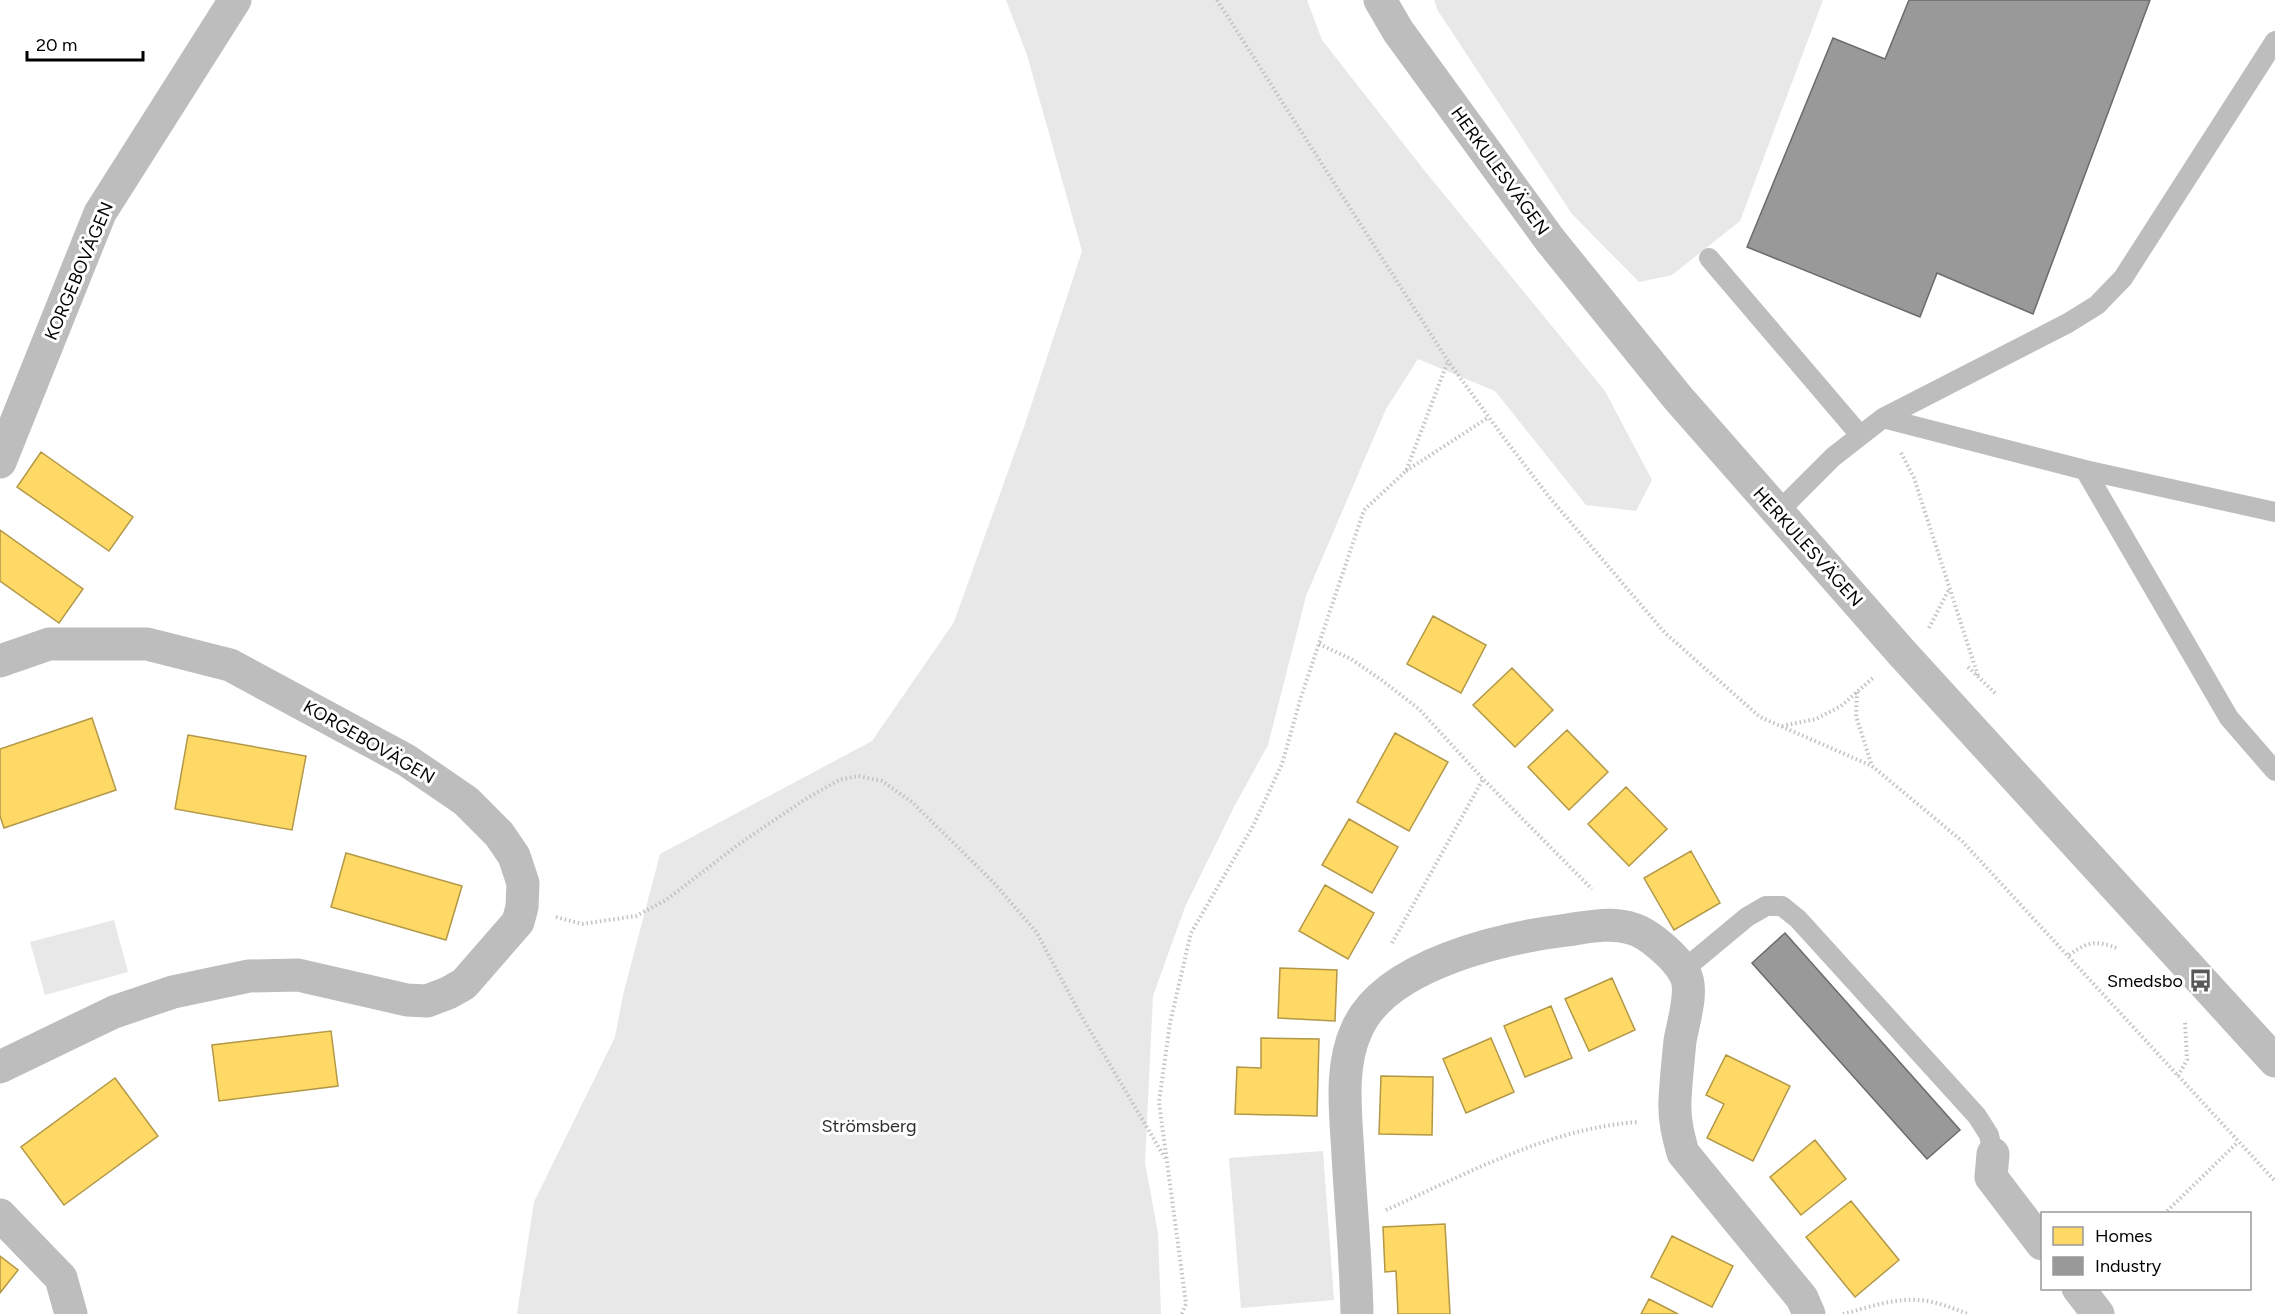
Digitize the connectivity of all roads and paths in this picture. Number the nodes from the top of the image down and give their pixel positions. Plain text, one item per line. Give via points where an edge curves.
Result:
1 (235, 0) edge
2 (1217, 0) edge
3 (1380, 0) edge
4 (2275, 41) edge
5 (1708, 258) dead end
6 (1448, 361) junction
7 (1489, 417) junction
8 (1883, 418) junction
9 (1860, 435) junction
10 (0, 462) edge
11 (2085, 470) junction
12 (1406, 471) junction
13 (2275, 512) edge
14 (1777, 513) junction
15 (1949, 588) junction
16 (1927, 631) dead end
17 (1319, 644) junction
18 (0, 661) edge
19 (1978, 676) dead end
20 (1857, 692) dead end
21 (1872, 766) junction
22 (2275, 771) edge
23 (1483, 778) junction
24 (522, 907) junction
25 (1630, 928) junction
26 (2119, 949) dead end
27 (2068, 955) junction
28 (1682, 970) junction
29 (1388, 992) junction
30 (2185, 1021) dead end
31 (2275, 1061) edge
32 (0, 1067) edge
33 (2178, 1076) junction
34 (1675, 1120) junction
35 (2238, 1142) junction
36 (1993, 1154) joint
37 (1167, 1161) junction
38 (2275, 1181) edge
39 (2166, 1212) edge
40 (0, 1215) edge
41 (1353, 1225) junction
42 (2041, 1241) edge
43 (2080, 1290) edge
44 (71, 1314) edge
45 (1182, 1314) edge
46 (1357, 1314) edge
47 (1809, 1314) edge
48 (1843, 1314) edge
49 (1968, 1314) edge
50 (2098, 1314) edge

1 - 10 street, KORGEBOVÄGEN via 100,213
2 - 6 path
3 - 14 street, HERKULESVÄGEN via 1398,31 1550,240
4 - 8 lane via 2123,278 2097,305
5 - 9 lane
6 - 7 path
6 - 12 path
7 - 12 path
7 - 21 path via 1550,498 1665,633 1760,717
8 - 9 lane
8 - 11 lane
8 - 15 path via 1914,478
9 - 14 lane
11 - 13 lane
11 - 22 lane via 2229,718
12 - 17 path via 1364,510
14 - 31 street, HERKULESVÄGEN
15 - 16 path
15 - 19 path
17 - 23 path via 1351,659 1419,709
17 - 37 path via 1282,764 1253,826 1191,933 1170,1023 1159,1102
18 - 24 street, KORGEBOVÄGEN via 49,644 147,645 230,665 406,760 466,801 499,834 514,856 523,884
20 - 21 path via 1856,716
21 - 27 path via 1962,841
23 - 25 path
23 - 29 path via 1386,953
24 - 32 street, KORGEBOVÄGEN via 518,922 477,972 464,984 427,1001 298,975 249,976 173,992 114,1012
24 - 37 path via 582,924 636,916 666,900 739,844 839,780 858,776 882,781 912,802 995,884 1037,933
25 - 28 street via 1649,938
25 - 29 street via 1598,926 1474,948 1416,973
26 - 27 path via 2100,942 2084,945
27 - 33 path
28 - 34 street via 1688,1000
28 - 36 lane via 1747,917 1766,906 1782,906 1977,1116 1989,1135
29 - 41 street via 1369,1008 1356,1030 1349,1056 1345,1096
30 - 33 path via 2187,1060
33 - 35 path
34 - 41 path via 1634,1122 1551,1139
34 - 47 street via 1683,1154 1802,1298
35 - 38 path
35 - 39 path
36 - 42 street via 1991,1177
37 - 45 path via 1186,1304
40 - 44 street via 61,1278
41 - 46 street
43 - 50 street
48 - 49 path via 1916,1299

